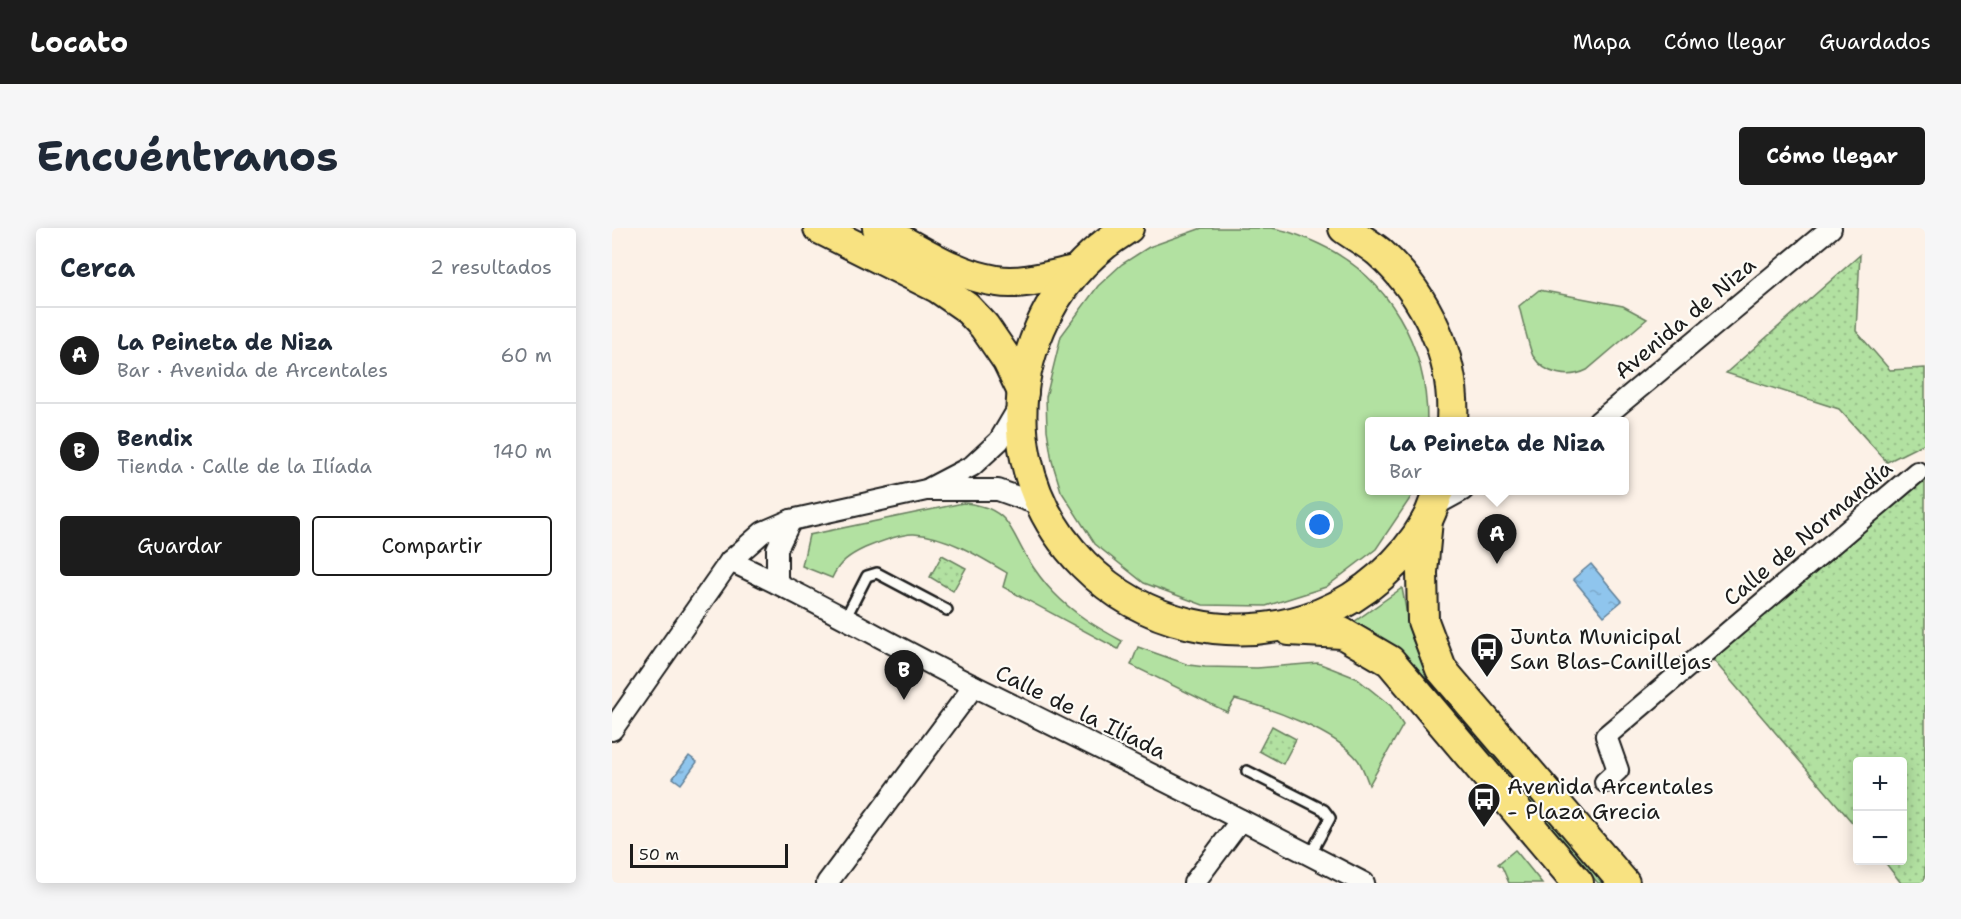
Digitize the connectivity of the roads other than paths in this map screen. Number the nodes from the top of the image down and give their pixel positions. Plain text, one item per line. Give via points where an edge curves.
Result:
1 (819, 228) edge
2 (1127, 228) edge
3 (1344, 228) edge
4 (1831, 228) edge
5 (886, 230) edge
6 (1075, 271) junction
7 (1023, 397) junction
8 (1452, 417) edge
9 (1604, 417) edge
10 (1917, 472) dead end
11 (926, 490) junction
12 (1454, 495) edge
13 (1043, 506) junction
14 (1433, 506) edge
15 (791, 520) junction
16 (730, 561) junction
17 (777, 583) junction
18 (947, 610) dead end
19 (846, 619) junction
20 (1265, 629) junction
21 (974, 686) junction
22 (612, 730) edge
23 (1247, 771) dead end
24 (1605, 782) dead end
25 (1241, 820) junction
26 (1310, 855) junction
27 (827, 883) edge
28 (1194, 883) edge
29 (1364, 883) edge
30 (1578, 883) edge
31 (1624, 883) edge

1 - 7 main road via 937,287 966,307 1008,361
2 - 6 main road
3 - 8 main road via 1377,250 1422,303 1439,337 1448,371
4 - 9 street, Avenida de Niza
5 - 6 main road via 967,274 999,282
6 - 7 main road via 1045,316 1027,366
7 - 11 street via 999,441 972,466
7 - 13 main road via 1026,454
10 - 24 street, Calle de Normandía via 1606,736 1618,770
11 - 13 street via 998,490
11 - 15 street
12 - 14 street
13 - 20 main road via 1062,540 1087,569 1137,606 1192,626
14 - 20 main road via 1410,545 1387,571 1360,592 1299,622
14 - 31 main road via 1422,572 1423,621 1441,669
15 - 16 street via 764,532
15 - 17 street via 777,549
16 - 17 street, Calle de la Ilíada
16 - 22 street
17 - 19 street, Calle de la Ilíada
18 - 19 lane via 872,573
19 - 21 street, Calle de la Ilíada
20 - 30 main road via 1342,633 1390,661
21 - 25 street, Calle de la Ilíada
21 - 27 street
23 - 26 lane via 1328,815 1328,825
25 - 26 street, Calle de la Ilíada
25 - 28 street
26 - 29 street, Calle de la Ilíada

